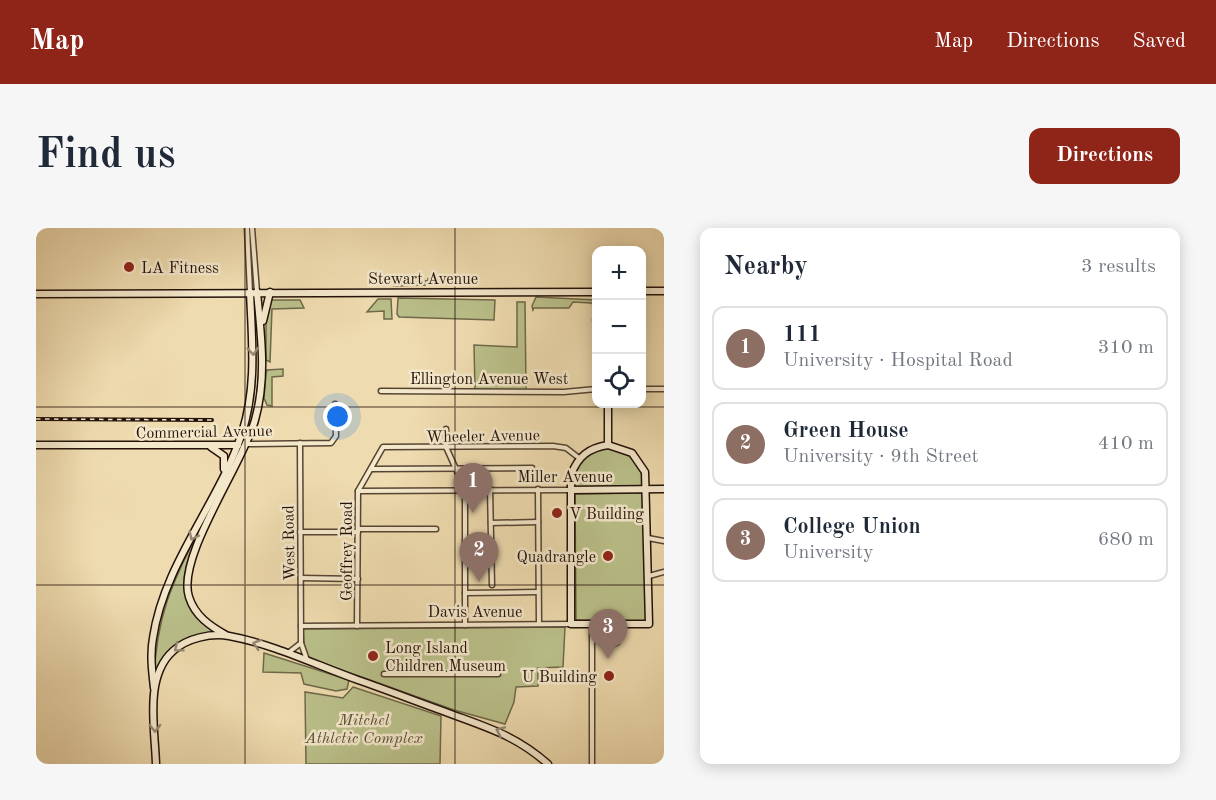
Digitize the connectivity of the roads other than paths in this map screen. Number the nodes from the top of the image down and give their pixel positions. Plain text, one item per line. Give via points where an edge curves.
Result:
1 (247, 228) edge
2 (252, 228) edge
3 (592, 291) edge
4 (646, 291) edge
5 (664, 291) edge
6 (253, 292) junction
7 (270, 292) junction
8 (36, 294) edge
9 (262, 331) junction
10 (646, 388) edge
11 (592, 389) edge
12 (664, 389) edge
13 (381, 391) dead end
14 (335, 404) dead end
15 (608, 408) edge
16 (446, 429) dead end
17 (300, 443) junction
18 (247, 444) junction
19 (36, 445) edge
20 (237, 445) junction
21 (608, 445) junction
22 (208, 446) junction
23 (383, 447) joint
24 (446, 447) junction
25 (579, 458) junction
26 (455, 468) junction
27 (532, 468) dead end
28 (370, 469) junction
29 (224, 473) junction
30 (465, 489) junction
31 (490, 489) junction
32 (538, 489) junction
33 (647, 489) junction
34 (664, 489) edge
35 (570, 490) junction
36 (358, 491) junction
37 (538, 522) junction
38 (491, 523) junction
39 (436, 529) dead end
40 (358, 531) junction
41 (300, 532) junction
42 (648, 538) junction
43 (664, 541) edge
44 (664, 572) edge
45 (648, 576) junction
46 (301, 578) junction
47 (358, 579) junction
48 (492, 585) dead end
49 (538, 592) junction
50 (465, 593) junction
51 (538, 624) junction
52 (571, 624) junction
53 (592, 624) junction
54 (465, 625) junction
55 (301, 626) junction
56 (357, 626) junction
57 (227, 635) junction
58 (302, 643) junction
59 (287, 654) junction
60 (308, 661) junction
61 (384, 674) dead end
62 (498, 674) dead end
63 (154, 692) junction
64 (592, 763) edge
65 (156, 764) edge
66 (548, 764) edge

1 - 6 street
2 - 6 street
3 - 7 street, Stewart Avenue
4 - 5 street
6 - 7 street, Stewart Avenue
6 - 8 street, Stewart Avenue
6 - 9 street
6 -> 20 street via 253,378 247,417
7 - 9 street
9 - 18 street via 263,379
10 - 12 street
11 - 13 street, Ellington Avenue West via 564,392
14 - 17 street, Commercial Avenue via 333,441
15 - 21 street
16 - 24 street
17 - 18 street, Commercial Avenue
17 - 41 street, West Road
18 - 20 street, Commercial Avenue
18 - 57 street via 187,574 189,597 196,611
19 - 22 street, Commercial Avenue
20 - 22 street, Commercial Avenue
20 - 29 street
21 - 25 street via 592,448
21 - 33 street via 625,449 638,458
22 - 29 street via 223,456
23 - 24 street, Wheeler Avenue
23 - 28 street, Geoffrey Road
24 - 25 street, Wheeler Avenue via 553,446 566,448
24 - 26 street
25 - 35 street via 571,475
26 - 27 street
26 - 28 street
26 - 30 street
28 - 36 street, Geoffrey Road
29 -> 63 street via 162,601 153,638
30 - 31 street, Miller Avenue
30 - 36 street, Miller Avenue
30 - 50 street
31 - 32 street, Miller Avenue
31 - 38 street
32 - 35 street, Miller Avenue
32 - 37 street
33 - 34 street, Miller Avenue
33 - 35 street, Miller Avenue
33 - 42 street
35 - 52 street
36 - 40 street, Geoffrey Road
37 - 38 street
37 - 49 street
38 - 48 street
39 - 40 street
40 - 41 street
40 - 47 street, Geoffrey Road
41 - 46 street, West Road
42 - 43 street
42 - 45 street
44 - 45 street
45 - 53 street, Davis Avenue via 649,624
46 - 47 street
46 - 55 street, West Road
47 - 56 street, Geoffrey Road
49 - 50 street
49 - 51 street
50 - 54 street
51 - 52 street, Davis Avenue
51 - 54 street, Davis Avenue
52 - 53 street, Davis Avenue
53 - 64 street
54 - 56 street, Davis Avenue
55 - 56 street, Davis Avenue
55 - 58 street, West Road
59 -> 57 street
57 -> 63 street via 196,639 173,651 162,666
58 - 59 street
58 - 60 street, West Road
59 - 60 street
66 -> 60 street via 498,730
61 - 62 street
63 -> 65 street

